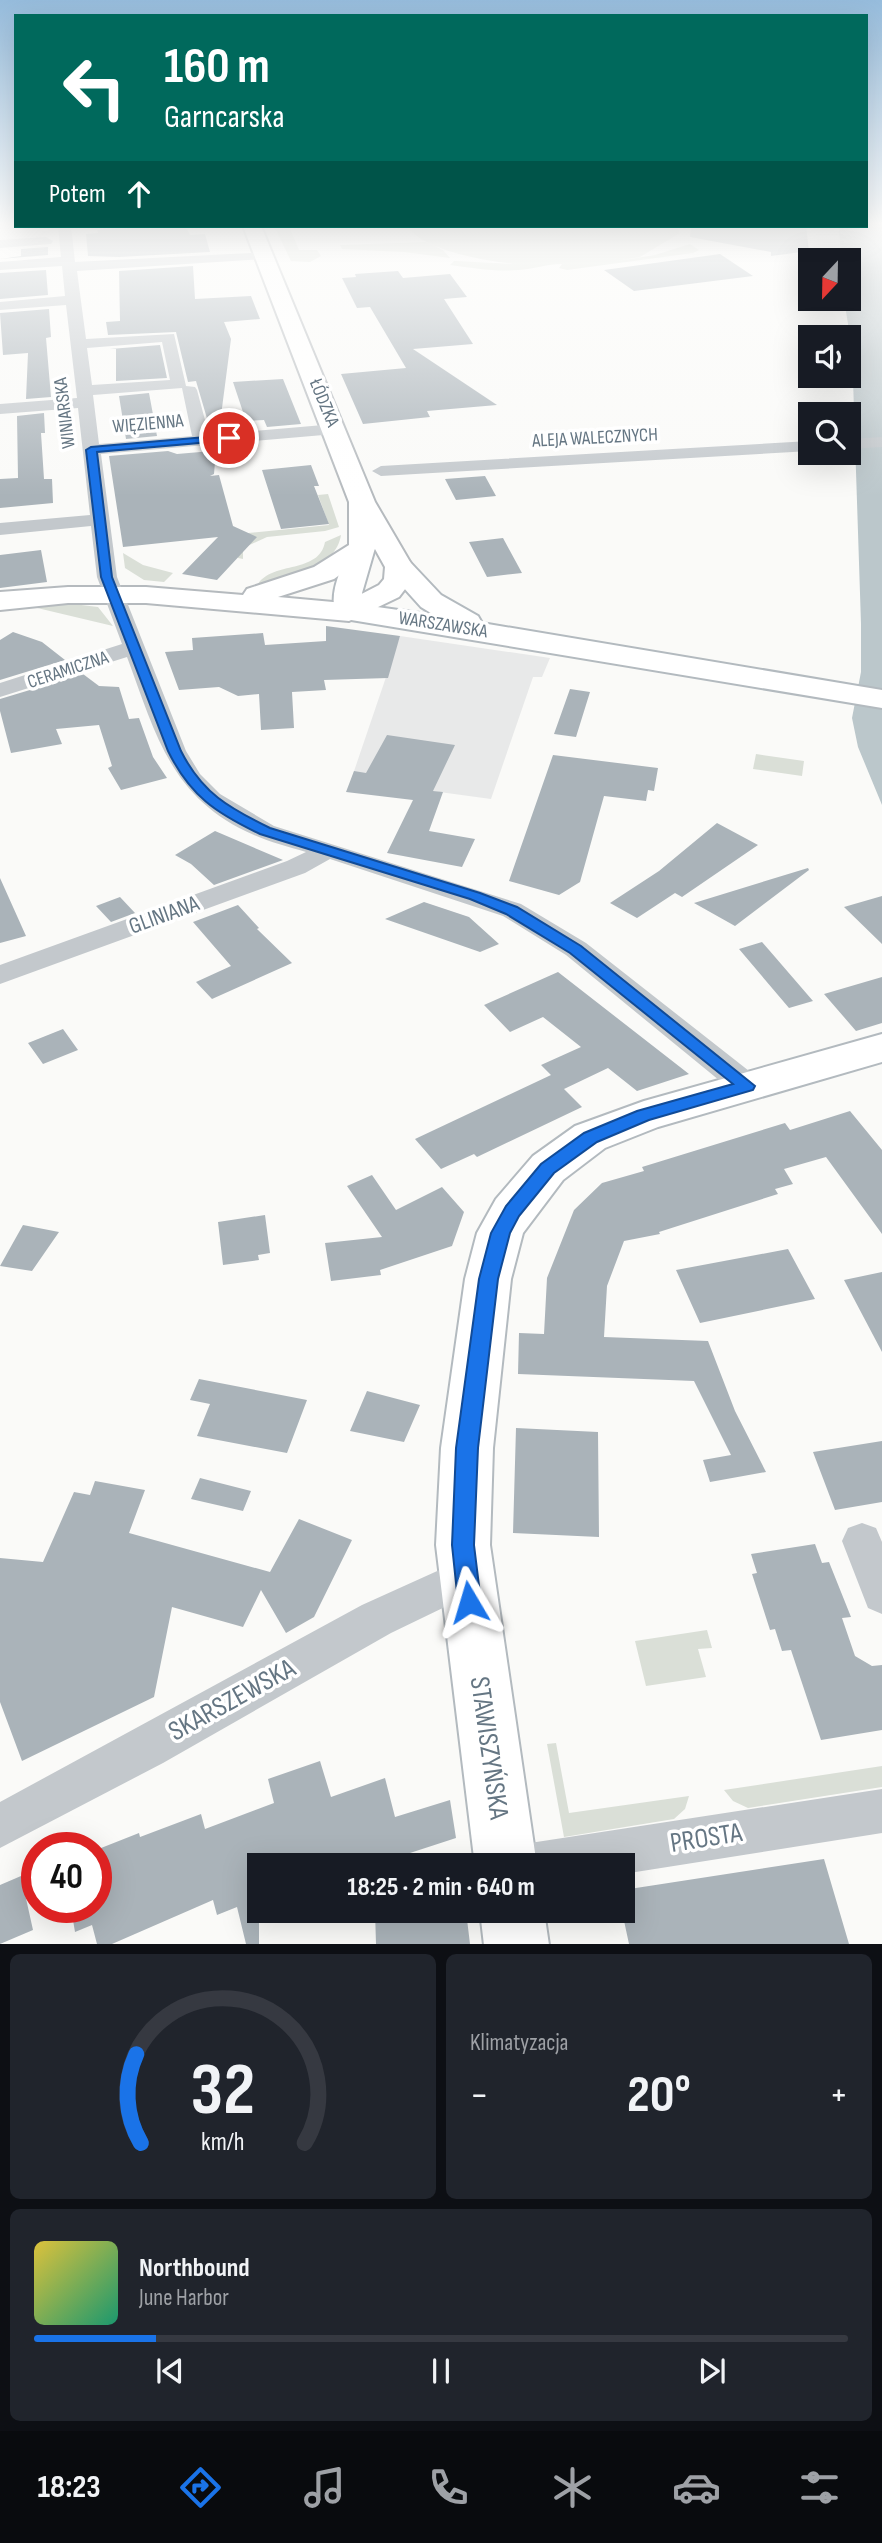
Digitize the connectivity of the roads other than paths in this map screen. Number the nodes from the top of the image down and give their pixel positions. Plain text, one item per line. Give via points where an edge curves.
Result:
1 (75, 315) edge
2 (288, 315) edge
3 (78, 344) junction
4 (189, 390) dead end
5 (85, 397) junction
6 (0, 409) edge
7 (335, 429) junction
8 (202, 440) junction
9 (882, 442) edge
10 (861, 443) edge
11 (798, 447) edge
12 (91, 450) junction
13 (382, 471) dead end
14 (362, 502) junction
15 (99, 520) junction
16 (0, 528) edge
17 (362, 548) junction
18 (399, 567) junction
19 (114, 594) junction
20 (0, 601) edge
21 (226, 601) junction
22 (349, 612) junction
23 (492, 633) junction
24 (135, 648) junction
25 (0, 690) edge
26 (882, 699) edge
27 (327, 852) junction
28 (0, 975) edge
29 (882, 1048) edge
30 (747, 1086) junction
31 (862, 1541) dead end
32 (466, 1577) junction
33 (882, 1595) edge
34 (882, 1811) edge
35 (0, 1826) edge
36 (504, 1853) edge
37 (613, 1853) edge
38 (514, 1923) edge
39 (517, 1944) edge

1 - 3 street, WINIARSKA
2 - 7 main road, ŁÓDZKA
3 - 5 street, WINIARSKA
3 - 5 street via 169,337 179,384
4 - 8 street
5 - 6 street
5 - 12 street, WINIARSKA
7 - 8 street, WIĘZIENNA
7 - 14 main road, ŁÓDZKA
8 - 12 street, WIĘZIENNA
9 - 10 street
11 - 13 street, ALEJA WALECZNYCH
12 - 15 street, WINIARSKA
14 - 17 main road, ŁÓDZKA
14 - 18 main road, ŁÓDZKA
15 - 16 street
15 - 19 street, WINIARSKA
17 - 21 main road via 311,579
17 - 22 main road, ŁÓDZKA via 348,593
18 - 22 main road via 398,580 389,592
18 - 23 main road, ŁÓDZKA via 431,601
19 - 20 main road, WARSZAWSKA
19 - 21 main road, WARSZAWSKA
19 - 24 street, WINIARSKA
21 - 22 main road, WARSZAWSKA
22 - 23 main road, WARSZAWSKA
23 - 26 main road, WARSZAWSKA
24 - 25 street, CERAMICZNA
24 - 27 street, WINIARSKA via 174,751 186,775 206,797 265,831
27 - 28 street, GLINIANA
27 - 30 street, WINIARSKA via 475,896 545,928
29 - 30 main road, STAWISZYŃSKA
30 - 32 main road, STAWISZYŃSKA via 644,1116 590,1138 548,1168 512,1211 493,1255 482,1317 463,1511
31 - 33 street
32 - 35 street, SKARSZEWSKA via 373,1619
32 - 36 main road, STAWISZYŃSKA
34 - 37 street, PROSTA
38 - 39 main road

